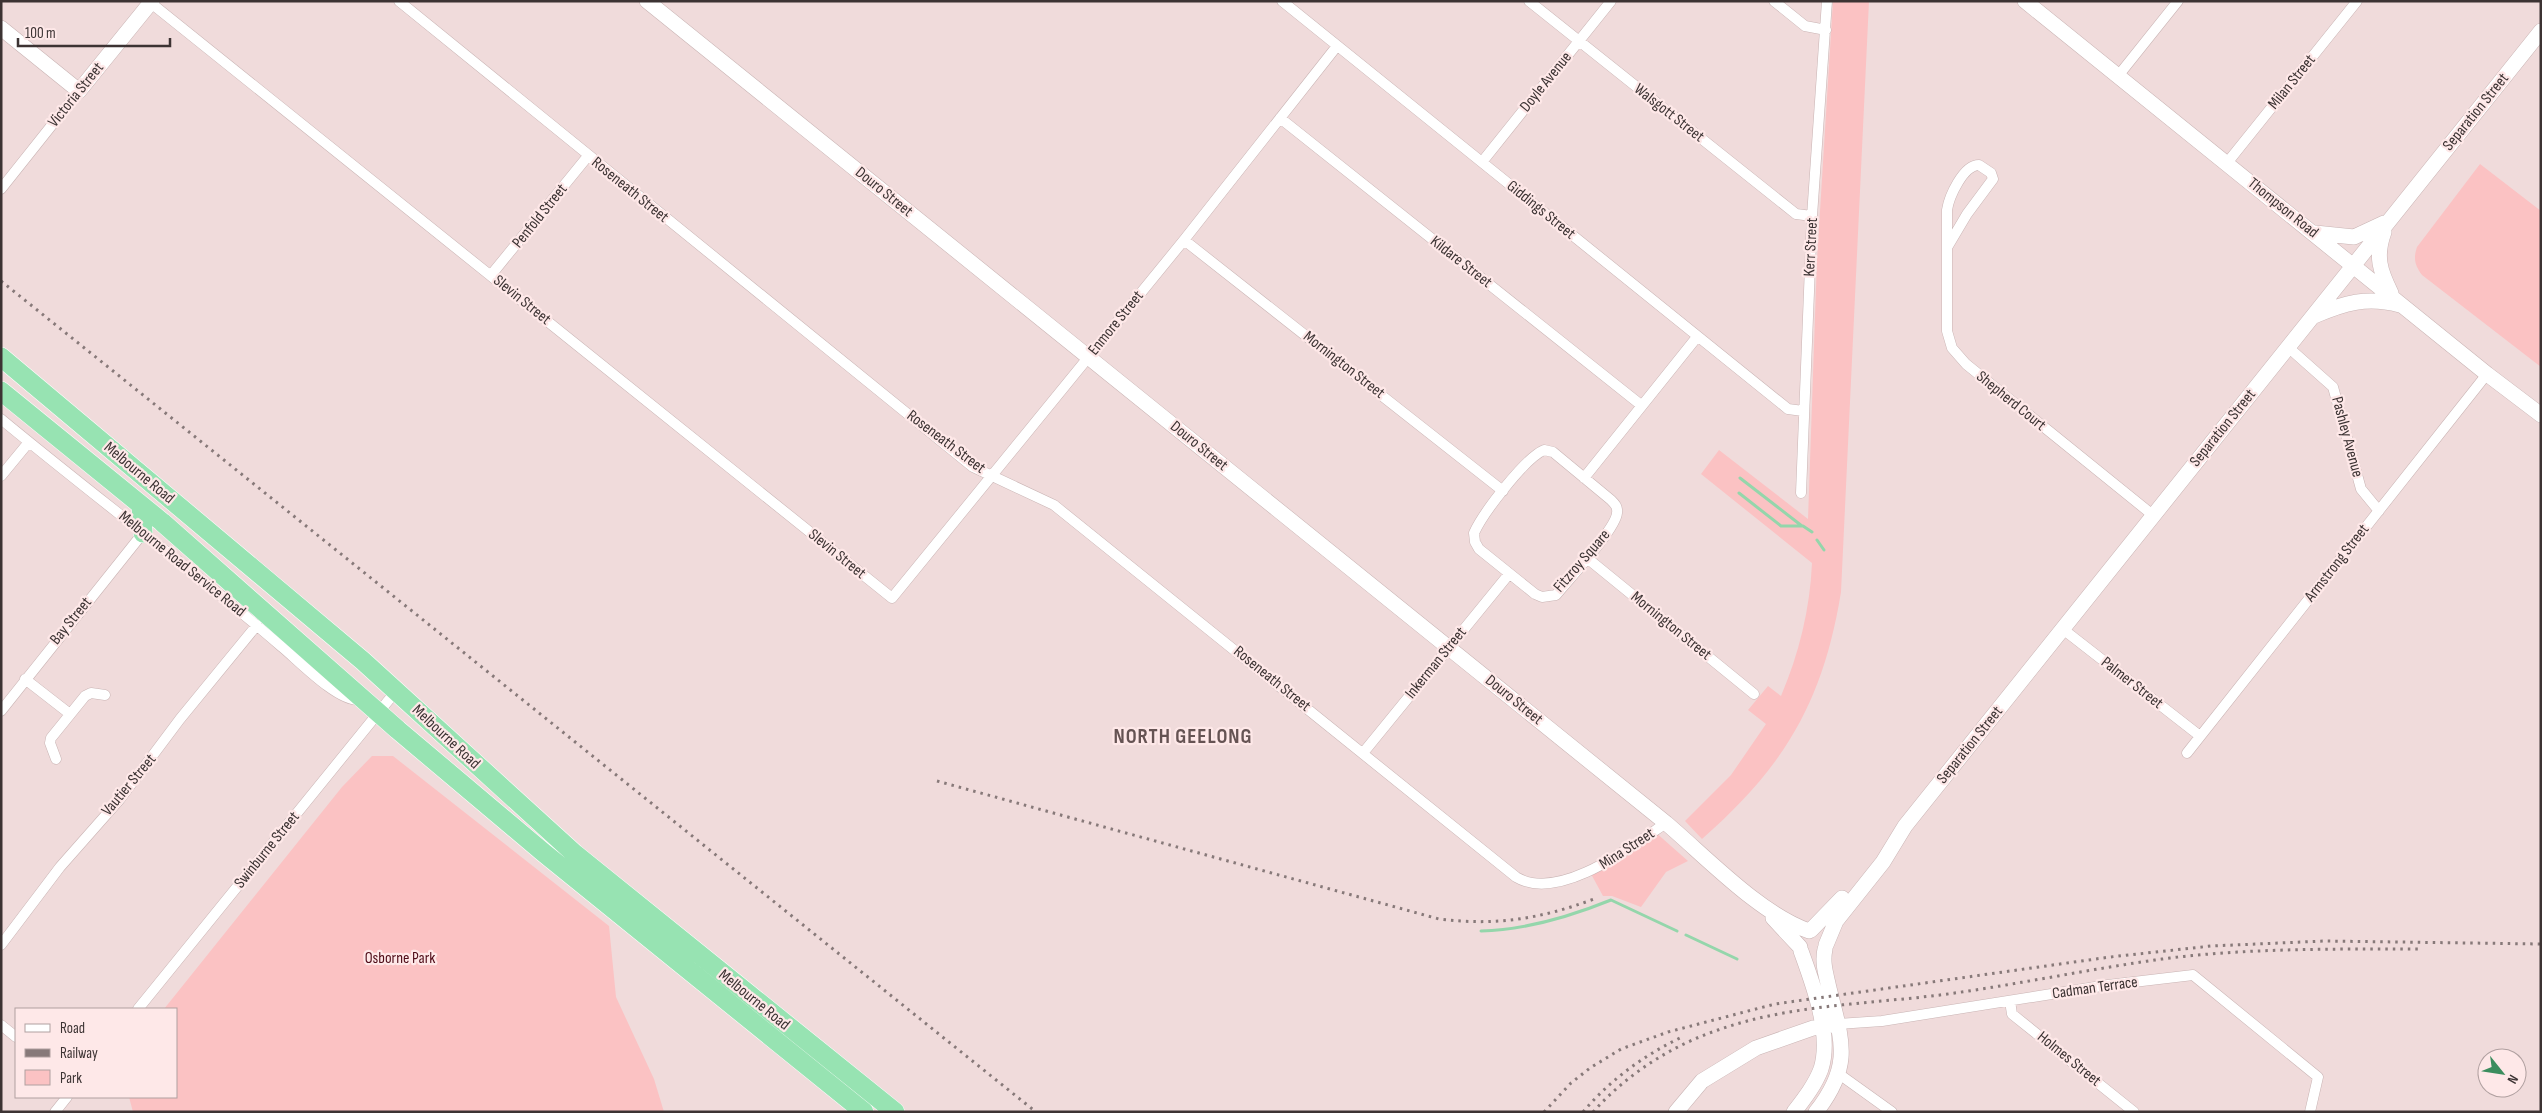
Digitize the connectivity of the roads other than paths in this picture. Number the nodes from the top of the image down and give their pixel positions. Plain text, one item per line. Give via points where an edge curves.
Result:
1 (400, 1) edge
2 (647, 1) edge
3 (1282, 1) edge
4 (1529, 1) edge
5 (1611, 1) edge
6 (1774, 1) edge
7 (1828, 1) edge
8 (2025, 1) edge
9 (2178, 1) edge
10 (2357, 1) edge
11 (152, 2) edge
12 (1, 28) edge
13 (1826, 30) junction
14 (2541, 31) edge
15 (1579, 42) junction
16 (1337, 46) junction
17 (2118, 76) junction
18 (79, 91) junction
19 (1280, 118) junction
20 (588, 156) junction
21 (1482, 162) junction
22 (2227, 163) junction
23 (1, 189) edge
24 (1812, 216) junction
25 (2390, 219) junction
26 (2314, 233) junction
27 (1184, 240) junction
28 (1948, 246) junction
29 (2353, 265) junction
30 (491, 275) junction
31 (2399, 303) junction
32 (2312, 317) junction
33 (1697, 337) junction
34 (2288, 347) junction
35 (1, 357) edge
36 (1088, 358) junction
37 (2487, 374) junction
38 (1, 391) edge
39 (1641, 405) junction
40 (1, 408) edge
41 (1803, 411) junction
42 (2541, 415) edge
43 (1, 418) edge
44 (97, 437) junction
45 (29, 442) junction
46 (1, 476) edge
47 (990, 476) junction
48 (1584, 478) junction
49 (124, 491) junction
50 (1503, 491) junction
51 (1801, 493) dead end
52 (141, 505) junction
53 (2379, 511) junction
54 (2154, 516) junction
55 (162, 522) junction
56 (143, 533) junction
57 (1587, 558) junction
58 (1509, 574) junction
59 (892, 598) joint
60 (258, 625) junction
61 (2064, 630) junction
62 (1448, 647) junction
63 (25, 679) junction
64 (396, 691) junction
65 (1754, 694) dead end
66 (105, 695) dead end
67 (372, 706) junction
68 (1, 711) edge
69 (70, 714) junction
70 (2200, 736) junction
71 (1363, 752) junction
72 (2187, 752) dead end
73 (56, 759) dead end
74 (1666, 823) junction
75 (1905, 826) junction
76 (1528, 882) joint
77 (1749, 894) junction
78 (1810, 931) junction
79 (1, 945) edge
80 (1826, 947) junction
81 (1800, 949) junction
82 (2010, 1002) junction
83 (139, 1008) edge
84 (1838, 1024) junction
85 (1, 1025) edge
86 (1822, 1026) junction
87 (15, 1036) edge
88 (1820, 1069) junction
89 (1839, 1074) junction
90 (66, 1098) edge
91 (55, 1112) edge
92 (864, 1112) edge
93 (895, 1112) edge
94 (1676, 1112) edge
95 (1794, 1112) edge
96 (1816, 1112) edge
97 (1892, 1112) edge
98 (2134, 1112) edge
99 (2310, 1112) edge

1 - 20 street, Roseneath Street
2 - 36 main road, Douro Street
3 - 16 street, Giddings Street
4 - 15 street, Walsgott Street
5 - 15 street, Doyle Avenue
6 - 13 street via 1805,26
7 - 13 street, Kerr Street
8 - 17 main road, Thompson Road
9 - 17 street
10 - 22 street, Milan Street
11 - 18 main road, Victoria Street
11 - 30 street, Slevin Street
12 - 18 main road
13 - 24 street, Kerr Street
14 - 25 main road, Separation Street
15 - 21 street, Doyle Avenue
15 - 24 street, Walsgott Street via 1796,214
16 - 19 street, Enmore Street
16 - 21 street, Giddings Street
17 - 22 main road, Thompson Road
18 - 23 street, Victoria Street
19 - 27 street, Enmore Street
19 - 39 street, Kildare Street
20 - 30 street, Penfold Street
20 - 47 street, Roseneath Street via 965,460
21 - 33 street, Giddings Street
22 - 26 main road, Thompson Road
24 - 41 street, Kerr Street
25 - 26 main road via 2354,237
25 - 29 main road, Separation Street
25 - 31 main road via 2378,259 2384,280
26 - 29 main road, Thompson Road
27 - 36 street, Enmore Street
27 - 50 street, Mornington Street
28 - 28 street, Shepherd Court via 1947,210 1951,195 1972,166 1979,164 1991,173 1993,179
28 - 54 street, Shepherd Court via 1947,330 1957,356
29 - 31 main road, Thompson Road
29 - 32 main road, Separation Street
30 - 59 street, Slevin Street
31 - 32 main road via 2360,300 2341,304
31 - 37 main road, Thompson Road
32 - 34 main road, Separation Street
33 - 39 street
33 - 41 street, Giddings Street via 1788,410
34 - 53 street, Pashley Avenue via 2334,387 2361,489
34 - 54 main road, Separation Street
35 - 44 highway, Melbourne Road
36 - 47 street, Enmore Street
36 - 62 main road, Douro Street
37 - 42 main road, Thompson Road
37 - 53 street, Armstrong Street
38 - 49 highway, Melbourne Road
39 - 48 street
40 - 49 highway
41 - 51 street, Kerr Street
43 - 45 street, Melbourne Road Service Road
44 - 55 highway via 115,464 165,508 167,515
44 - 64 highway, Melbourne Road
45 - 46 street
45 - 56 street, Melbourne Road Service Road
47 - 59 street, Enmore Street
47 - 71 street, Roseneath Street via 1041,497 1054,506
48 - 50 street, Fitzroy Square via 1553,452 1544,450 1536,454
48 - 57 street, Fitzroy Square via 1611,500 1618,515
49 - 52 highway, Melbourne Road
50 - 58 street, Fitzroy Square via 1474,533 1479,549
52 - 55 highway, Melbourne Road
52 - 56 highway
53 - 70 street, Armstrong Street
54 - 61 main road, Separation Street
55 - 67 highway, Melbourne Road
56 - 60 street, Melbourne Road Service Road
56 - 63 street, Bay Street
57 - 58 street, Fitzroy Square via 1556,595 1548,598 1535,594
57 - 65 street, Mornington Street
58 - 62 street, Inkerman Street
60 - 67 street, Melbourne Road Service Road via 341,695
60 - 79 street, Vautier Street
61 - 70 street, Palmer Street
61 - 75 main road, Separation Street
62 - 71 street, Inkerman Street
62 - 74 main road, Douro Street
63 - 68 street, Bay Street
63 - 69 street
64 - 67 street, Swinburne Street
64 - 93 highway, Melbourne Road via 575,854
66 - 69 street via 91,693 85,696
67 - 83 street, Swinburne Street
67 - 92 highway, Melbourne Road via 544,853
69 - 73 street via 51,738
70 - 72 street, Armstrong Street
71 - 76 street, Roseneath Street via 1512,874
74 - 76 street, Mina Street via 1594,870 1549,883
74 - 77 main road, Douro Street
75 - 78 main road, Separation Street via 1885,844 1828,914
75 - 80 main road, Separation Street via 1888,855 1836,921
77 - 78 main road, Douro Street via 1787,921
77 - 81 main road, Douro Street
78 - 80 main road via 1821,934
78 - 81 main road via 1802,936
80 - 81 main road via 1820,956 1812,958
80 - 84 main road, Separation Street via 1825,974
81 - 86 main road via 1811,977
82 - 84 street, Cadman Terrace
82 - 98 street, Holmes Street via 2012,1014
82 - 99 street, Cadman Terrace via 2108,985 2193,975 2318,1077
84 - 86 main road
84 - 89 main road, Separation Street via 1842,1050
85 - 87 street
86 - 88 main road via 1824,1052
86 - 94 main road via 1762,1045 1702,1081
88 - 89 main road
88 - 95 main road
89 - 96 main road, Separation Street
89 - 97 street
90 - 91 street

